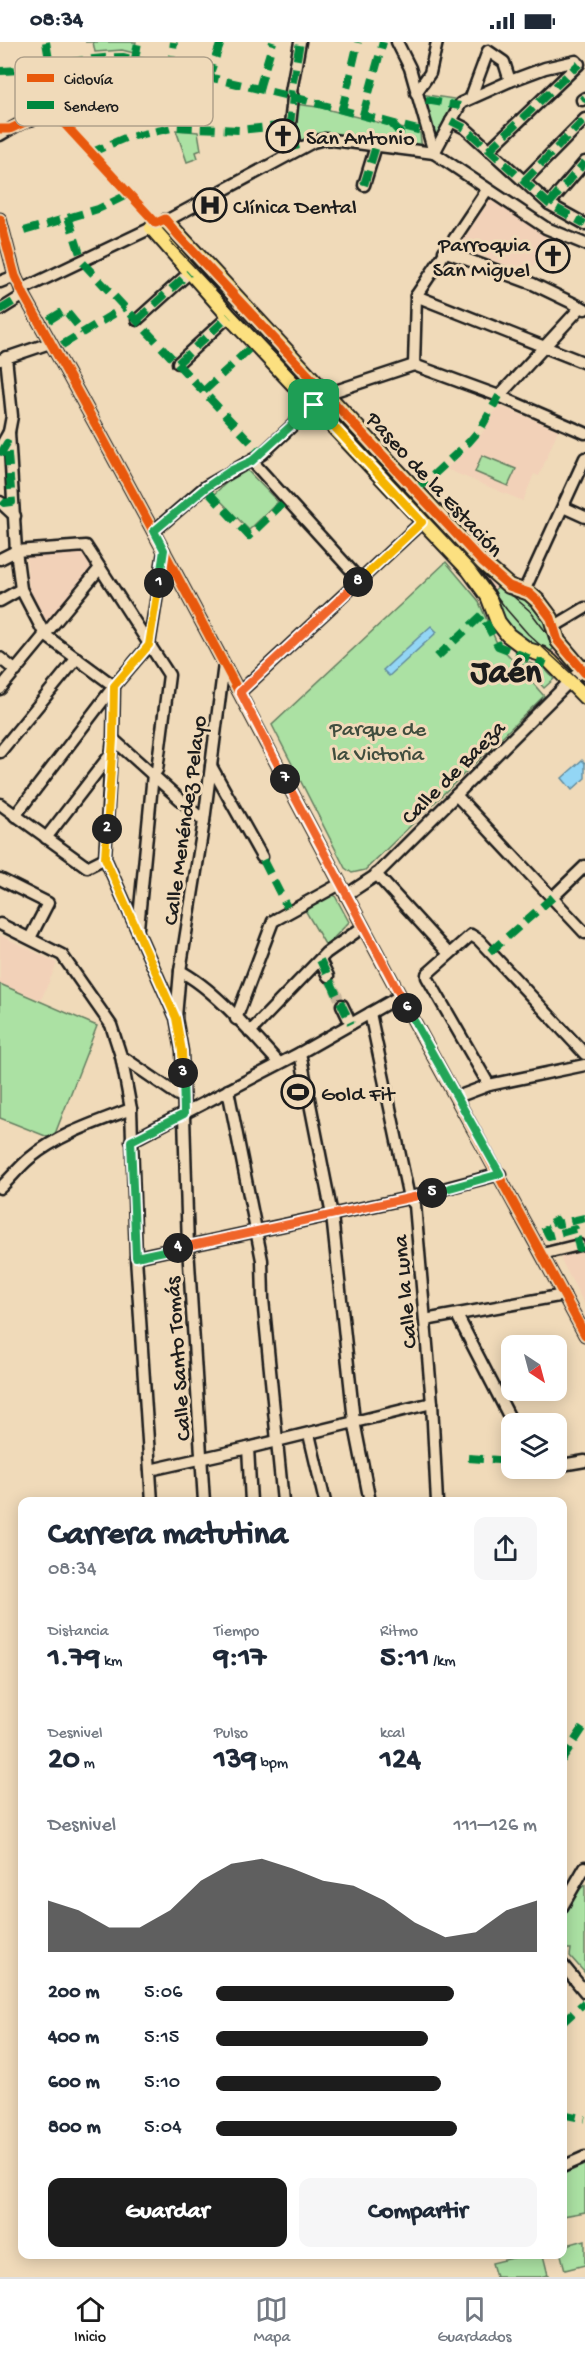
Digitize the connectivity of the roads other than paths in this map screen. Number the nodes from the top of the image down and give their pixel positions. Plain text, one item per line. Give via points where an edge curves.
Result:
1 (300, 42) edge
2 (397, 42) edge
3 (437, 42) edge
4 (491, 47) edge
5 (581, 61) edge
6 (510, 81) junction
7 (416, 93) junction
8 (471, 97) junction
9 (585, 119) edge
10 (448, 126) junction
11 (427, 132) junction
12 (376, 146) junction
13 (296, 150) junction
14 (489, 150) junction
15 (434, 153) junction
16 (585, 162) edge
17 (524, 181) junction
18 (364, 185) dead end
19 (487, 190) junction
20 (549, 204) junction
21 (585, 211) edge
22 (0, 219) edge
23 (166, 221) junction
24 (582, 222) edge
25 (152, 228) junction
26 (585, 244) edge
27 (444, 251) junction
28 (189, 273) junction
29 (15, 276) junction
30 (0, 282) edge
31 (22, 292) junction
32 (416, 296) junction
33 (583, 308) edge
34 (0, 310) edge
35 (229, 316) junction
36 (137, 320) dead end
37 (50, 343) junction
38 (545, 346) junction
39 (3, 358) edge
40 (178, 363) dead end
41 (585, 363) edge
42 (414, 365) junction
43 (326, 394) junction
44 (499, 396) junction
45 (314, 405) junction
46 (9, 432) junction
47 (585, 432) edge
48 (0, 448) edge
49 (585, 458) edge
50 (252, 461) junction
51 (2, 506) edge
52 (563, 507) junction
53 (15, 516) junction
54 (585, 517) edge
55 (422, 522) junction
56 (154, 531) junction
57 (16, 550) junction
58 (164, 550) junction
59 (0, 559) edge
60 (100, 568) junction
61 (360, 580) junction
62 (21, 589) junction
63 (524, 591) junction
64 (0, 601) edge
65 (585, 608) edge
66 (555, 626) junction
67 (45, 635) junction
68 (149, 645) junction
69 (0, 658) edge
70 (77, 658) junction
71 (224, 664) junction
72 (584, 669) edge
73 (16, 671) junction
74 (569, 681) junction
75 (114, 686) junction
76 (0, 689) edge
77 (240, 692) junction
78 (585, 697) edge
79 (113, 739) junction
80 (0, 752) edge
81 (111, 755) junction
82 (211, 766) junction
83 (153, 774) junction
84 (207, 794) junction
85 (456, 795) junction
86 (0, 804) edge
87 (188, 805) junction
88 (15, 816) junction
89 (204, 821) junction
90 (46, 838) junction
91 (262, 857) dead end
92 (105, 858) junction
93 (585, 866) edge
94 (376, 874) junction
95 (0, 879) edge
96 (340, 884) junction
97 (346, 895) junction
98 (553, 897) junction
99 (0, 924) edge
100 (363, 927) junction
101 (138, 930) junction
102 (585, 933) edge
103 (30, 938) junction
104 (450, 954) junction
105 (320, 960) junction
106 (180, 972) junction
107 (328, 976) tunnel mouth
108 (400, 996) junction
109 (342, 1005) tunnel mouth
110 (370, 1013) junction
111 (176, 1018) junction
112 (236, 1018) junction
113 (351, 1024) junction
114 (250, 1032) junction
115 (300, 1053) junction
116 (585, 1054) edge
117 (121, 1056) junction
118 (279, 1063) junction
119 (585, 1065) edge
120 (139, 1068) junction
121 (126, 1079) junction
122 (489, 1086) junction
123 (228, 1090) junction
124 (184, 1097) junction
125 (457, 1097) junction
126 (131, 1109) junction
127 (184, 1114) junction
128 (131, 1141) junction
129 (500, 1174) junction
130 (0, 1188) edge
131 (409, 1198) junction
132 (332, 1215) junction
133 (256, 1231) junction
134 (579, 1245) dead end
135 (188, 1247) junction
136 (542, 1254) junction
137 (136, 1257) junction
138 (564, 1295) junction
139 (458, 1315) junction
140 (425, 1320) junction
141 (585, 1335) edge
142 (432, 1403) junction
143 (507, 1413) edge
144 (354, 1421) junction
145 (309, 1434) junction
146 (278, 1441) junction
147 (248, 1448) junction
148 (202, 1458) junction
149 (585, 1461) edge
150 (567, 1464) edge
151 (150, 1470) junction
152 (152, 1497) edge
153 (204, 1497) edge
154 (251, 1497) edge
155 (283, 1497) edge
156 (324, 1497) edge
157 (369, 1497) edge
158 (437, 1497) edge
159 (585, 1867) edge
160 (581, 1877) edge
161 (567, 1899) edge
162 (567, 1970) edge
163 (585, 1992) edge
164 (585, 2157) edge
165 (567, 2165) edge

1 - 13 street via 291,92 290,125
2 - 7 street via 410,68
3 - 7 street via 430,74
4 - 6 street via 504,62
4 - 8 street
5 - 6 street via 545,68
5 - 14 street
6 - 8 street
7 - 11 street
8 - 10 street via 461,103
9 - 17 street
10 - 11 street
10 - 14 street via 465,128
10 - 15 street
11 - 15 street
12 - 13 street via 325,139
12 - 15 street
12 - 18 street
13 - 23 street
14 - 17 street
15 - 19 street
16 - 20 street
17 - 20 street
19 - 26 street via 546,228
19 - 27 street
20 - 24 street
21 - 24 street
22 - 29 street
23 - 25 street
23 - 43 main road, Paseo de la Estación
25 - 28 main road, Paseo de la Estación
25 - 31 street
27 - 32 street
27 - 33 street via 533,284
28 - 35 main road, Paseo de la Estación
28 - 36 street
29 - 30 street
29 - 31 street
31 - 34 street
31 - 37 street
32 - 38 street
32 - 42 street
33 - 38 street
35 - 40 street
35 - 45 main road, Paseo de la Estación
37 - 39 street
37 - 56 street
38 - 41 street
38 - 44 street
39 - 46 street via 12,416
42 - 43 street
42 - 44 street
43 - 45 street
43 - 63 main road, Paseo de la Estación via 483,563 509,586
44 - 47 street
45 - 50 street
45 - 55 main road, Paseo de la Estación
46 - 48 street
46 - 53 street
49 - 52 street
50 - 56 street via 205,488
50 - 61 street
51 - 53 street
52 - 54 street
52 - 63 street
53 - 57 street
55 - 61 street
55 - 74 main road, Paseo de la Estación via 469,570 508,634 528,650 541,654
56 - 58 street
57 - 59 street
57 - 60 street via 86,546
57 - 62 street
58 - 68 street
58 - 71 street
60 - 67 street
60 - 68 street
61 - 77 street
62 - 64 street
62 - 67 street
63 - 66 main road via 539,602
65 - 66 street
66 - 72 main road via 558,640
67 - 70 street
67 - 73 street
68 - 75 street
68 - 83 street via 169,675 157,770
69 - 73 street
70 - 75 street
70 - 80 street
71 - 77 street
71 - 82 street, Calle Menéndez Pelayo
72 - 74 street, Calle de Baeza
73 - 76 street
74 - 78 main road
74 - 85 street, Calle de Baeza
75 - 79 street
75 - 88 street
77 - 96 street
79 - 81 street
79 - 83 street
81 - 90 street
81 - 92 street
82 - 84 street, Calle Menéndez Pelayo
82 - 91 street
83 - 87 street
83 - 101 street
84 - 87 street via 200,802
84 - 89 street, Calle Menéndez Pelayo
85 - 94 street, Calle de Baeza
85 - 98 street
86 - 88 street
87 - 89 street
88 - 90 street
89 - 106 street, Calle Menéndez Pelayo
90 - 92 street via 87,867
92 - 101 street
93 - 98 street
94 - 97 street, Calle de Baeza
94 - 104 street
95 - 103 street via 48,903
96 - 97 street
96 - 112 street via 273,921
97 - 100 street
98 - 102 street
99 - 103 street
100 - 105 street
100 - 108 street
101 - 111 street
103 - 117 street via 62,955 111,1025
104 - 116 street via 471,935 479,940
104 - 122 street via 427,974 427,979
105 - 107 street
105 - 114 street
106 - 111 street, Calle Menéndez Pelayo
106 - 112 street via 194,979
108 - 110 street
108 - 125 street
109 - 113 street
110 - 113 street
110 - 131 street, Calle la Luna
111 - 124 street, Calle Santo Tomás
112 - 114 street
113 - 115 street
114 - 118 street
115 - 118 street
115 - 132 street
117 - 120 street
117 - 121 street
118 - 123 street
119 - 122 street
120 - 121 street
120 - 124 street
121 - 126 street
122 - 125 street
123 - 127 street
123 - 133 street
124 - 127 street, Calle Santo Tomás
125 - 129 street
126 - 128 street
126 - 130 street via 49,1146
127 - 128 street
127 - 135 street, Calle Santo Tomás
128 - 137 street
129 - 131 street
129 - 136 street
131 - 132 street
131 - 140 street, Calle la Luna via 415,1205
132 - 133 street
132 - 144 street
133 - 135 street
133 - 146 street
134 - 136 street
135 - 137 street
135 - 148 street, Calle Santo Tomás
136 - 138 street
137 - 151 street
138 - 139 street
138 - 141 street
139 - 140 street
139 - 143 street
140 - 142 street, Calle la Luna
142 - 144 street
142 - 158 street, Calle la Luna
144 - 145 street
144 - 157 street
145 - 146 street
145 - 156 street
146 - 147 street
146 - 155 street
147 - 148 street
147 - 154 street
148 - 151 street
148 - 153 street, Calle Santo Tomás
149 - 150 street
151 - 152 street
159 - 160 street
160 - 161 street
162 - 163 street
164 - 165 street

